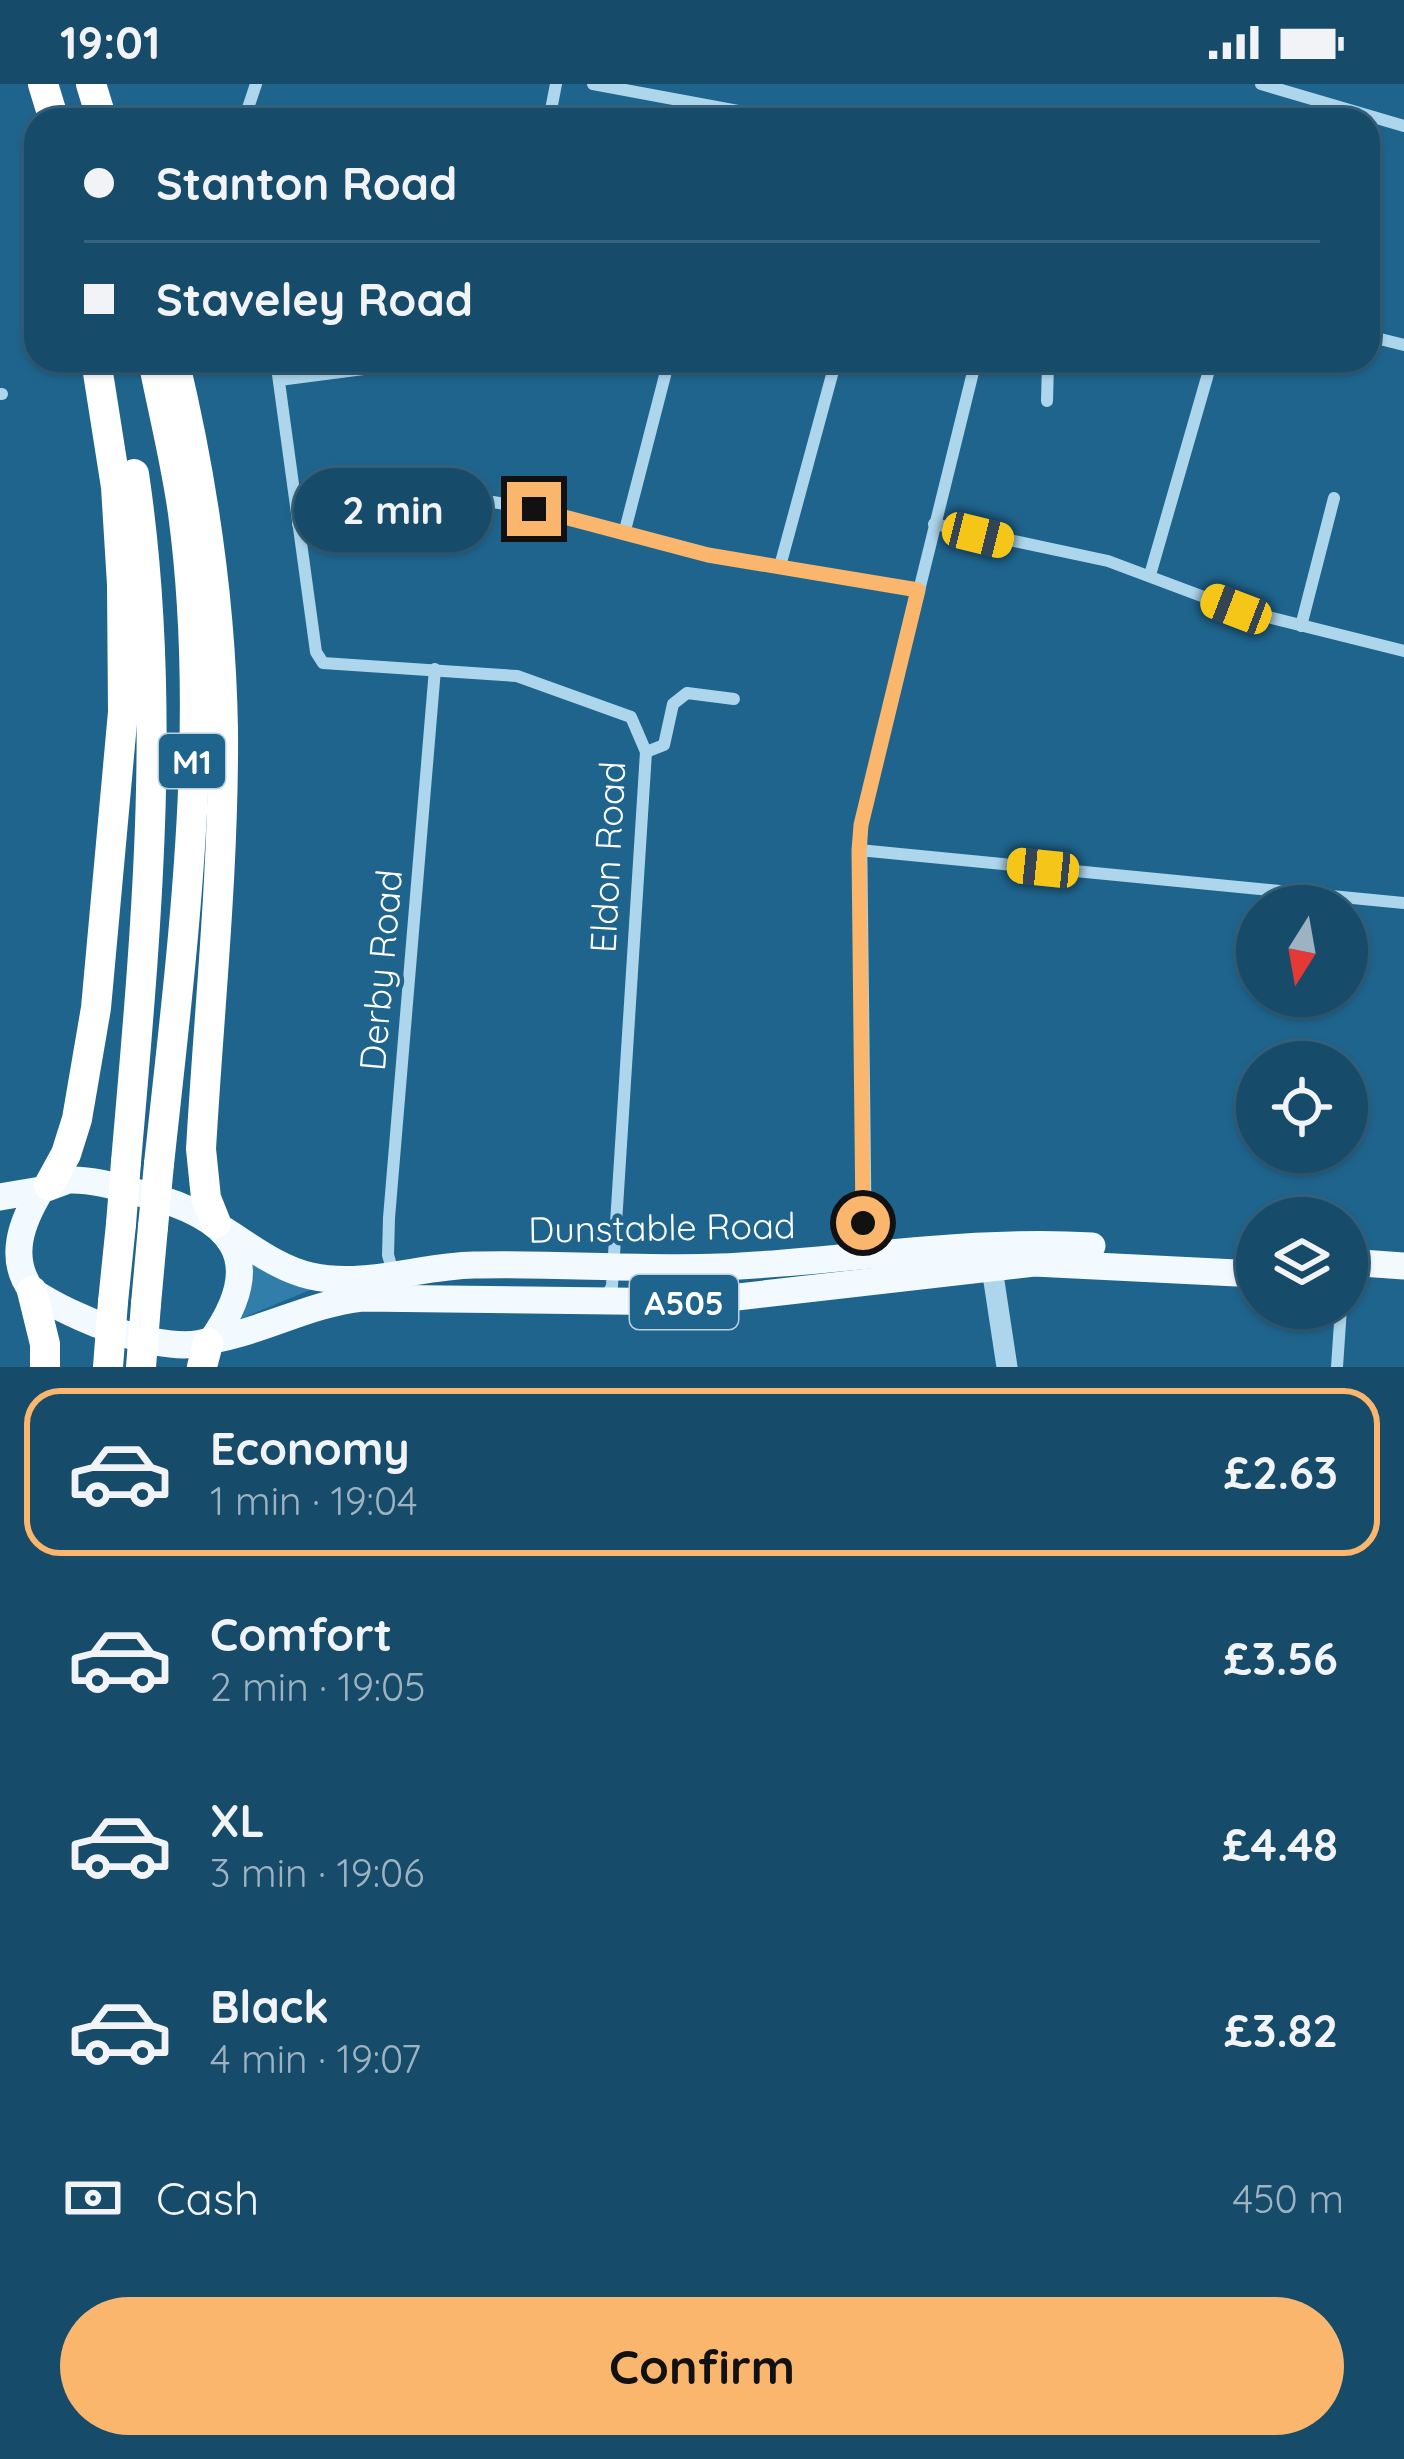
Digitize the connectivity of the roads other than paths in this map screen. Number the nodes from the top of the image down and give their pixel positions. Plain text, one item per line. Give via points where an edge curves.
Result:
1 (592, 84) edge
2 (1261, 84) edge
3 (722, 108) edge
4 (1343, 108) edge
5 (98, 372) edge
6 (118, 372) edge
7 (155, 372) edge
8 (176, 372) edge
9 (278, 372) edge
10 (341, 372) edge
11 (667, 372) edge
12 (833, 372) edge
13 (973, 372) edge
14 (1048, 372) edge
15 (1209, 372) edge
16 (279, 380) junction
17 (1047, 401) dead end
18 (1334, 498) dead end
19 (298, 524) junction
20 (934, 524) junction
21 (625, 534) junction
22 (780, 566) junction
23 (1150, 575) junction
24 (918, 590) junction
25 (1301, 626) junction
26 (1404, 651) edge
27 (435, 669) junction
28 (734, 699) dead end
29 (646, 752) junction
30 (859, 850) junction
31 (1404, 903) edge
32 (45, 1187) junction
33 (0, 1197) edge
34 (220, 1226) junction
35 (990, 1255) junction
36 (1236, 1256) edge
37 (866, 1258) junction
38 (0, 1262) edge
39 (1368, 1263) edge
40 (613, 1265) junction
41 (1404, 1266) edge
42 (1236, 1273) edge
43 (394, 1276) junction
44 (1368, 1281) edge
45 (1404, 1284) edge
46 (29, 1287) junction
47 (601, 1302) junction
48 (1340, 1329) edge
49 (207, 1350) edge
50 (45, 1367) edge
51 (108, 1367) edge
52 (141, 1367) edge
53 (1007, 1367) edge
54 (1337, 1367) edge

1 - 3 street
2 - 4 street
5 - 32 highway via 116,487 123,712 95,1008 76,1119
6 - 51 highway, M1, bridge via 154,697 144,958
7 - 52 highway, M1, bridge via 183,513 193,640 189,850
8 - 34 highway via 208,534 220,682 222,802 201,1149 206,1198
9 - 16 street, Eldon Road
10 - 16 street
11 - 21 street
12 - 22 street
13 - 20 street
14 - 17 street
15 - 23 street
16 - 19 street, Eldon Road
18 - 25 street
19 - 21 street via 493,502
19 - 27 street, Eldon Road via 323,663
20 - 23 street
20 - 24 street
21 - 22 street
22 - 24 street
23 - 25 street
24 - 30 street
25 - 26 street
27 - 29 street, Eldon Road via 517,676 631,717
27 - 43 street, Derby Road via 389,1217
28 - 29 street via 687,693 673,704 664,745
29 - 40 street, Eldon Road
30 - 31 street
30 - 37 street
32 - 33 main road
32 - 34 main road via 85,1180 116,1186
32 - 46 main road via 19,1238
34 - 43 main road, Dunstable Road / A505 via 313,1277
34 - 49 main road via 240,1279
35 - 36 main road, Dunstable Road / A505
35 - 37 main road, Dunstable Road / A505
35 - 42 main road, Dunstable Road / A505
35 - 47 main road, Dunstable Road / A505 via 722,1300
35 - 53 street
37 - 40 main road, Dunstable Road / A505
38 - 46 main road
39 - 41 main road
40 - 43 main road, Dunstable Road / A505 via 468,1265
40 - 47 street, Eldon Road
44 - 45 main road
46 - 49 main road via 165,1345
46 - 50 highway
47 - 49 main road, Dunstable Road / A505 via 362,1298 299,1311
48 - 54 street

